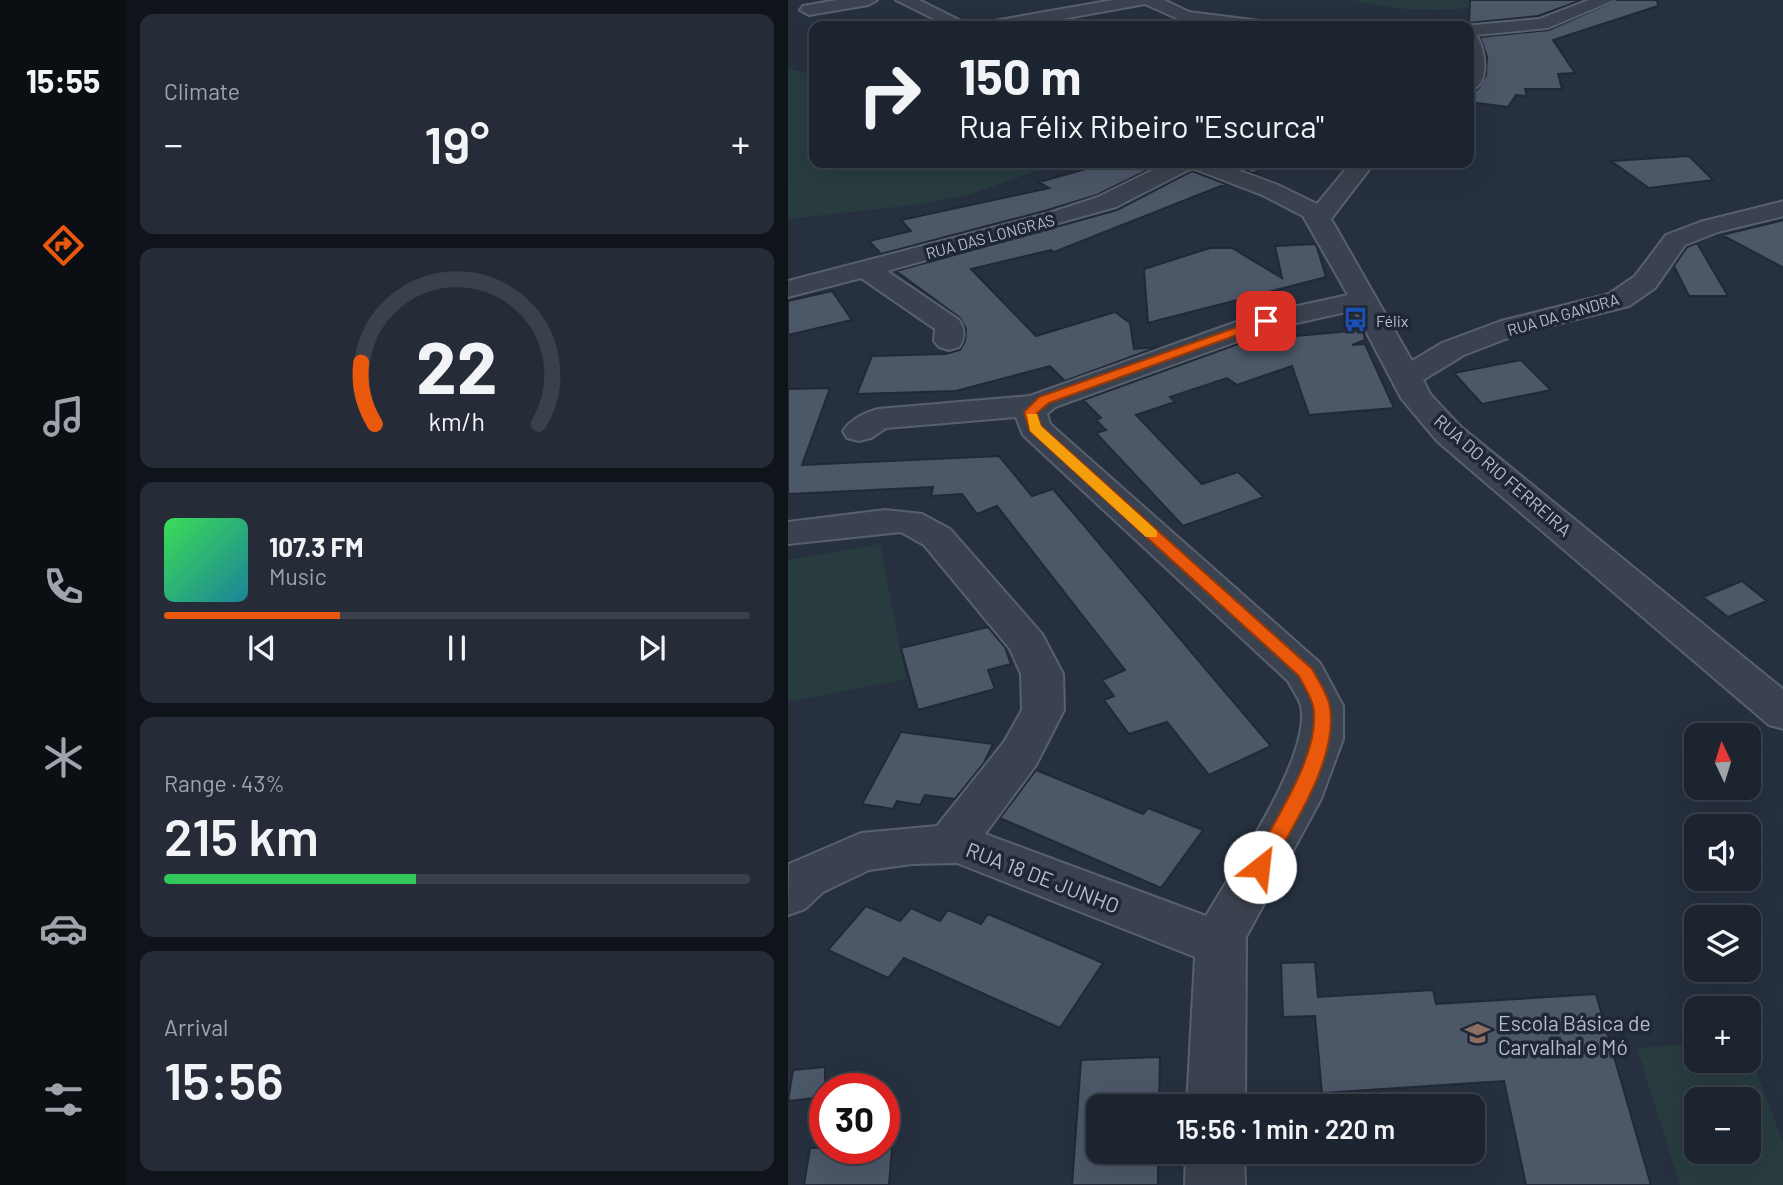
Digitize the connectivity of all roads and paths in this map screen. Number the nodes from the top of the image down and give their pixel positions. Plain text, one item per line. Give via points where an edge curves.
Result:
1 (868, 0) edge
2 (905, 0) edge
3 (1142, 0) edge
4 (1150, 0) edge
5 (1605, 0) edge
6 (792, 1) edge
7 (809, 10) junction
8 (829, 21) edge
9 (951, 21) edge
10 (1022, 21) edge
11 (1218, 21) edge
12 (1474, 30) edge
13 (1174, 168) edge
14 (1212, 168) edge
15 (1359, 168) edge
16 (1784, 208) edge
17 (1318, 219) junction
18 (867, 270) junction
19 (788, 289) edge
20 (1363, 300) junction
21 (949, 341) dead end
22 (1406, 377) junction
23 (1039, 405) junction
24 (859, 431) dead end
25 (788, 533) edge
26 (1784, 714) edge
27 (950, 844) junction
28 (788, 895) edge
29 (1220, 944) junction
30 (1216, 1094) edge
31 (1215, 1164) edge
32 (1215, 1185) edge

1 - 7 street
2 - 9 street
3 - 10 street
4 - 11 street via 1185,17
5 - 12 street via 1542,24
6 - 7 street
7 - 8 street
13 - 18 street, RUA DAS LONGRAS via 1108,202
14 - 17 street, RUA DO RIO FERREIRA via 1270,190 1312,211
15 - 17 street
16 - 22 street, RUA DA GANDRA via 1675,240 1646,282 1619,300 1511,327 1453,349
17 - 20 street, RUA DO RIO FERREIRA
18 - 19 street, RUA DAS LONGRAS
18 - 21 street via 949,326
20 - 22 street, RUA DO RIO FERREIRA
20 - 23 street via 1266,321
22 - 26 street, RUA DO RIO FERREIRA via 1417,398 1449,434
23 - 24 street via 878,418
23 - 29 street via 1031,412 1035,428 1305,673 1322,706 1321,739 1298,799
25 - 27 street via 909,522 937,537 1028,644 1042,674 1043,710 1020,753
27 - 28 street, RUA 18 DE JUNHO via 861,852 806,878
27 - 29 street, RUA 18 DE JUNHO
29 - 30 street
31 - 32 street

